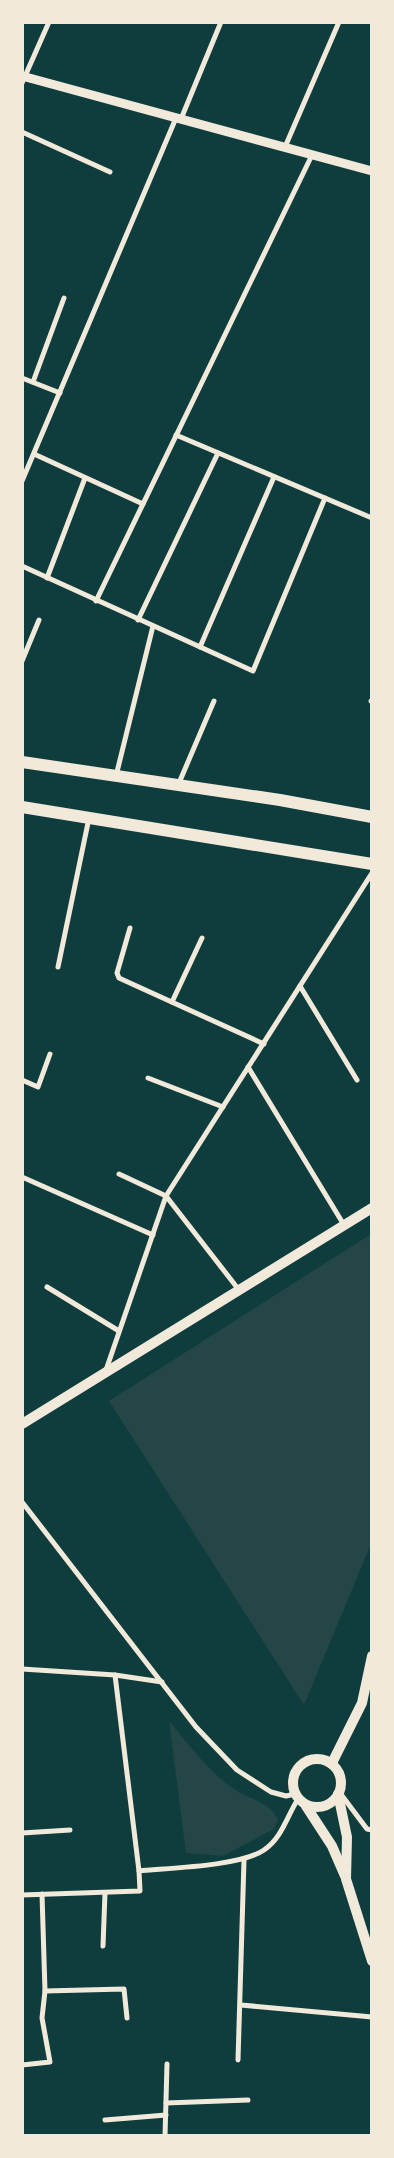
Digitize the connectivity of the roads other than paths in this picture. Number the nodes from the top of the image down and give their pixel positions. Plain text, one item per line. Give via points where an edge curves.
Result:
1 (49, 22) edge
2 (221, 22) edge
3 (339, 22) edge
4 (23, 78) edge
5 (178, 118) junction
6 (22, 132) edge
7 (286, 147) junction
8 (312, 154) junction
9 (372, 171) edge
10 (110, 172) dead end
11 (64, 298) dead end
12 (22, 378) edge
13 (33, 382) junction
14 (60, 392) junction
15 (176, 435) junction
16 (218, 453) junction
17 (34, 454) junction
18 (25, 466) edge
19 (274, 477) junction
20 (85, 478) junction
21 (22, 481) edge
22 (325, 498) junction
23 (143, 504) junction
24 (372, 518) edge
25 (22, 566) edge
26 (48, 578) junction
27 (96, 600) junction
28 (39, 620) dead end
29 (138, 620) junction
30 (153, 626) junction
31 (200, 647) junction
32 (22, 661) edge
33 (214, 701) dead end
34 (22, 762) edge
35 (116, 776) junction
36 (178, 786) junction
37 (22, 807) edge
38 (372, 817) edge
39 (89, 818) junction
40 (372, 864) edge
41 (372, 872) edge
42 (130, 928) dead end
43 (202, 938) dead end
44 (58, 968) dead end
45 (300, 986) junction
46 (172, 1002) junction
47 (264, 1044) junction
48 (50, 1054) dead end
49 (248, 1067) junction
50 (148, 1078) dead end
51 (22, 1080) edge
52 (357, 1080) dead end
53 (223, 1107) junction
54 (118, 1174) dead end
55 (22, 1177) edge
56 (166, 1196) junction
57 (372, 1208) edge
58 (344, 1225) junction
59 (152, 1235) junction
60 (47, 1287) dead end
61 (239, 1291) junction
62 (119, 1331) junction
63 (105, 1374) junction
64 (22, 1424) edge
65 (22, 1502) edge
66 (372, 1656) edge
67 (22, 1669) edge
68 (115, 1675) junction
69 (162, 1682) junction
70 (332, 1763) junction
71 (339, 1793) junction
72 (298, 1802) junction
73 (70, 1830) dead end
74 (372, 1830) edge
75 (22, 1833) edge
76 (244, 1860) junction
77 (139, 1871) junction
78 (346, 1879) junction
79 (105, 1893) junction
80 (22, 1894) edge
81 (42, 1894) junction
82 (103, 1946) dead end
83 (372, 1961) edge
84 (45, 1991) junction
85 (241, 2005) junction
86 (372, 2017) edge
87 (128, 2018) dead end
88 (238, 2060) dead end
89 (167, 2064) dead end
90 (22, 2065) edge
91 (248, 2100) dead end
92 (166, 2102) junction
93 (166, 2115) junction
94 (105, 2120) dead end
95 (165, 2136) edge

1 - 4 street
2 - 5 street
3 - 7 street
4 - 5 street
5 - 7 street
5 - 14 street
6 - 10 street
7 - 8 street
8 - 9 street
8 - 15 street
11 - 13 street
12 - 13 street
13 - 14 street
14 - 17 street
15 - 16 street
15 - 23 street
16 - 19 street
16 - 29 street
17 - 18 street
17 - 20 street
18 - 21 street
19 - 22 street
19 - 31 street
20 - 23 street
20 - 26 street
22 - 24 street
22 - 31 street via 253,671
23 - 27 street
25 - 26 street
26 - 27 street
27 - 29 street
28 - 32 street
29 - 30 street
30 - 31 street
30 - 35 street
33 - 36 street
34 - 35 main road
35 - 36 main road
36 - 38 main road
37 - 39 main road
39 - 40 main road
39 - 44 street
41 - 45 street
42 - 46 street via 117,976
43 - 46 street
45 - 47 street
45 - 52 street
46 - 47 street
47 - 49 street
48 - 51 street via 38,1087
49 - 53 street
49 - 58 street
50 - 53 street
53 - 56 street
54 - 56 street
55 - 59 street
56 - 59 street
56 - 61 street
57 - 58 main road
58 - 61 main road
59 - 62 street
60 - 62 street
61 - 63 main road
62 - 63 street
63 - 64 main road
65 - 69 street
66 - 70 main road via 364,1703
67 - 68 street
68 - 69 street
68 - 77 street
69 - 72 street via 196,1728 237,1770 271,1792
70 - 71 main road via 340,1776
70 - 72 main road via 318,1758 298,1767 292,1781
71 - 72 main road via 324,1806 312,1807
71 - 74 street via 367,1829
71 - 78 main road via 347,1837
72 - 76 street via 282,1831 265,1850
72 - 78 main road via 332,1846
73 - 75 street
76 - 77 street
76 - 85 street
77 - 79 street via 140,1891
78 - 83 main road
79 - 81 street
79 - 82 street
80 - 81 street
81 - 84 street
84 - 87 street via 124,1989
84 - 90 street via 42,2018 50,2062
85 - 86 street
85 - 88 street
89 - 92 street
91 - 92 street
92 - 93 street
93 - 94 street
93 - 95 street

